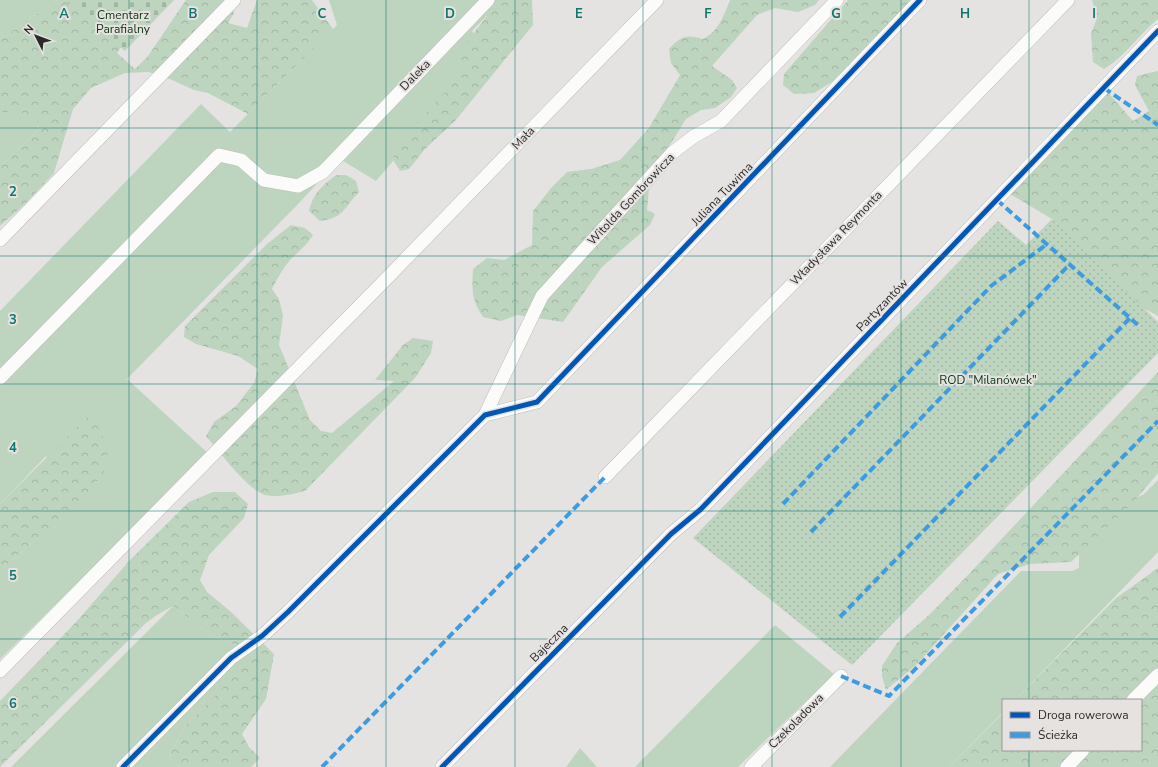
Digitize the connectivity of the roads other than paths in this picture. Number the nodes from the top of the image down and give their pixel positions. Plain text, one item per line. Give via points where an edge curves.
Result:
1 (234, 0) edge
2 (488, 0) edge
3 (657, 0) edge
4 (838, 0) edge
5 (920, 0) edge
6 (1068, 0) edge
7 (1158, 31) edge
8 (0, 240) edge
9 (0, 378) edge
10 (485, 415) junction
11 (604, 477) dead end
12 (671, 534) joint
13 (0, 671) edge
14 (1158, 675) edge
15 (841, 676) dead end
16 (1134, 699) edge
17 (1083, 751) edge
18 (123, 767) edge
19 (442, 767) edge
20 (751, 767) edge
21 (1067, 767) edge

1 - 8 street
2 - 9 street, Daleka via 323,172 298,186 264,180 241,160 219,155
3 - 13 street, Mała
4 - 10 street, Witolda Gombrowicza via 721,120 672,153 542,296
5 - 10 street, Juliana Tuwima via 537,402
6 - 11 street, Władysława Reymonta
7 - 12 street, Partyzantów via 701,509
10 - 18 street via 305,596 262,636 231,658
12 - 19 street, Bajeczna
14 - 16 street
15 - 20 street, Czekoladowa
17 - 21 street

